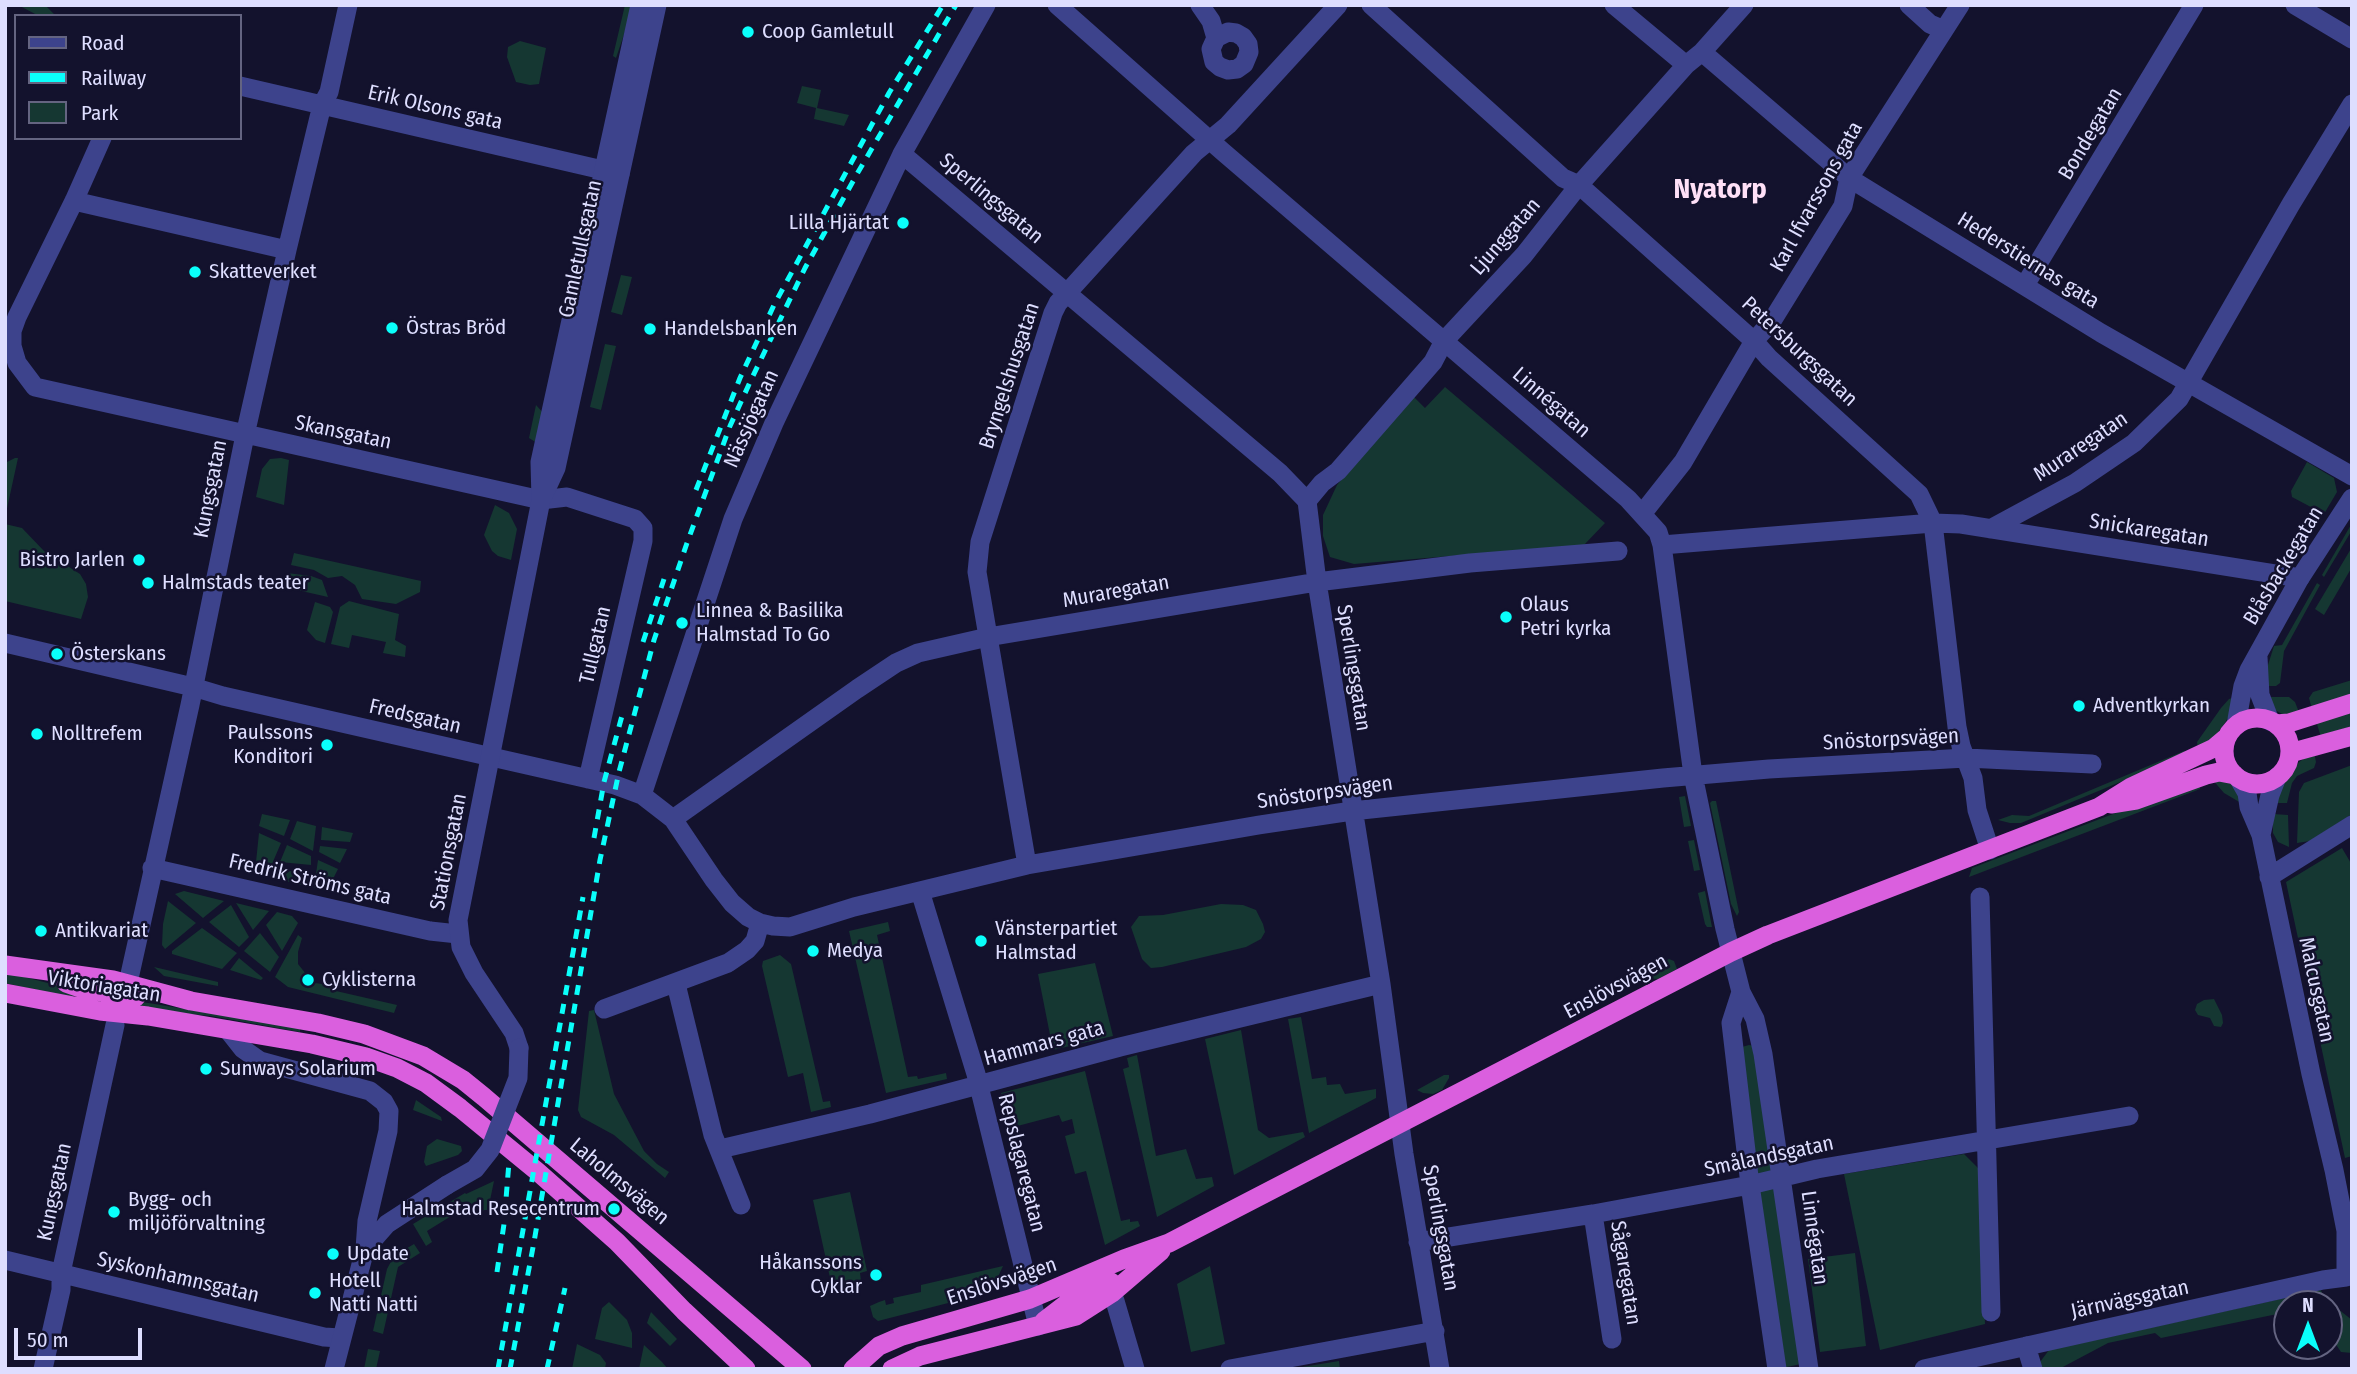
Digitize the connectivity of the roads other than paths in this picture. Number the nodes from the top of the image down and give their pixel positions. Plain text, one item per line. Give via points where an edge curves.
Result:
1 (348, 5) edge
2 (640, 5) edge
3 (657, 5) edge
4 (986, 5) edge
5 (1057, 5) edge
6 (1200, 5) edge
7 (1338, 5) edge
8 (1371, 5) edge
9 (1614, 5) edge
10 (1744, 5) edge
11 (1909, 5) edge
12 (1960, 5) edge
13 (2194, 5) edge
14 (2295, 5) edge
15 (1944, 30) junction
16 (1216, 38) dead end
17 (2352, 39) edge
18 (1702, 52) junction
19 (1686, 65) junction
20 (242, 86) edge
21 (2352, 104) edge
22 (322, 105) junction
23 (1210, 139) junction
24 (101, 140) edge
25 (902, 154) junction
26 (612, 172) junction
27 (1849, 178) junction
28 (1579, 185) junction
29 (75, 201) junction
30 (287, 250) junction
31 (2025, 285) junction
32 (1069, 293) junction
33 (1444, 341) junction
34 (1755, 341) junction
35 (2189, 384) junction
36 (245, 435) junction
37 (2352, 476) edge
38 (2352, 499) edge
39 (541, 500) junction
40 (1307, 501) junction
41 (1642, 514) junction
42 (639, 523) joint
43 (1933, 523) junction
44 (1990, 528) junction
45 (1662, 545) junction
46 (1618, 551) dead end
47 (2301, 578) junction
48 (1317, 582) junction
49 (988, 637) junction
50 (5, 643) edge
51 (2258, 657) junction
52 (193, 687) junction
53 (2352, 703) edge
54 (2273, 722) junction
55 (2231, 731) junction
56 (2352, 736) edge
57 (2290, 753) junction
58 (491, 758) junction
59 (1966, 758) junction
60 (2092, 764) dead end
61 (1693, 775) junction
62 (2237, 777) junction
63 (2277, 777) junction
64 (588, 779) junction
65 (642, 795) junction
66 (2099, 807) junction
67 (1352, 811) junction
68 (673, 819) junction
69 (2352, 825) edge
70 (2261, 835) junction
71 (1990, 850) junction
72 (1027, 864) junction
73 (152, 868) junction
74 (2269, 877) junction
75 (920, 891) junction
76 (1980, 897) dead end
77 (760, 923) junction
78 (458, 934) junction
79 (1731, 952) junction
80 (10, 966) edge
81 (128, 983) junction
82 (676, 984) junction
83 (1381, 984) junction
84 (1741, 992) junction
85 (5, 993) edge
86 (191, 1000) junction
87 (604, 1009) dead end
88 (115, 1025) junction
89 (195, 1025) junction
90 (228, 1030) junction
91 (397, 1045) joint
92 (979, 1085) junction
93 (2129, 1116) dead end
94 (1401, 1122) junction
95 (1986, 1140) junction
96 (720, 1149) junction
97 (1783, 1178) junction
98 (1750, 1185) junction
99 (741, 1205) dead end
100 (1593, 1214) junction
101 (1418, 1242) junction
102 (1169, 1243) junction
103 (365, 1249) junction
104 (5, 1260) edge
105 (61, 1273) junction
106 (2349, 1280) edge
107 (1107, 1282) junction
108 (1030, 1299) junction
109 (1991, 1312) dead end
110 (1038, 1326) junction
111 (1435, 1331) junction
112 (340, 1338) junction
113 (1612, 1339) dead end
114 (2026, 1346) junction
115 (43, 1369) edge
116 (334, 1369) edge
117 (746, 1369) edge
118 (802, 1369) edge
119 (853, 1369) edge
120 (892, 1369) edge
121 (1135, 1369) edge
122 (1230, 1369) edge
123 (1440, 1369) edge
124 (1777, 1369) edge
125 (1809, 1369) edge
126 (1924, 1369) edge
127 (2032, 1369) edge

1 - 22 street, Kungsgatan via 329,92
2 - 26 street, Gamletullsgatan
3 - 26 street, Gamletullsgatan
4 - 25 street, Nässjögatan
5 - 23 street, Linnégatan
6 - 16 street
7 - 23 street, Bryngelshusgatan
8 - 28 street, Petersburgsgatan via 1563,178
9 - 19 street
10 - 18 street, Ljunggatan
11 - 15 street
12 - 15 street, Karl Ifvarssons gata
13 - 31 street, Bondegatan
14 - 17 street
15 - 27 street, Karl Ifvarssons gata
18 - 19 street, Ljunggatan
18 - 27 street, Hederstiernas gata
19 - 28 street, Ljunggatan
20 - 22 street, Erik Olsons gata
21 - 35 street, Muraregatan
22 - 26 street, Erik Olsons gata
22 - 30 street, Kungsgatan
23 - 32 street, Bryngelshusgatan
23 - 33 street, Linnégatan
24 - 29 street
25 - 32 street, Sperlingsgatan
25 - 65 street, Nässjögatan via 733,519
26 - 39 street, Gamletullsgatan via 556,468
27 - 31 street, Hederstiernas gata
27 - 34 street, Karl Ifvarssons gata via 1843,206
28 - 33 street, Ljunggatan via 1524,254
28 - 34 street, Petersburgsgatan
29 - 30 street
29 - 36 street, Skansgatan via 12,331 17,363 35,387
30 - 36 street, Kungsgatan
31 - 35 street, Hederstiernas gata
32 - 40 street, Sperlingsgatan
32 - 49 street, Bryngelshusgatan via 1053,313 980,542 977,572
33 - 40 street, Ljunggatan via 1433,362
33 - 41 street, Linnégatan
34 - 41 street, Karl Ifvarssons gata via 1683,462
34 - 43 street, Petersburgsgatan via 1919,494
35 - 37 street, Hederstiernas gata
35 - 44 street, Muraregatan via 2134,443 2075,483
36 - 39 street, Skansgatan
36 - 52 street, Kungsgatan
38 - 47 street, Blåsbackegatan
39 - 42 street, Skansgatan via 567,497 629,515
39 - 58 street, Gamletullsgatan
40 - 48 street, Sperlingsgatan
41 - 45 street, Linnégatan via 1658,532
42 - 64 street, Tullgatan via 643,541
43 - 44 street
43 - 45 street
43 - 59 street, Petersburgsgatan via 1957,727
44 - 47 street, Snickaregatan
45 - 61 street, Linnégatan
46 - 48 street, Muraregatan
47 - 51 street, Blåsbackegatan
48 - 49 street, Muraregatan
48 - 67 street, Sperlingsgatan
49 - 68 street, Muraregatan via 918,653 896,663
49 - 72 street, Bryngelshusgatan
50 - 52 street, Fredsgatan
51 - 54 street, Blåsbackegatan via 2260,695
51 - 55 street, Blåsbackegatan via 2243,686
52 - 58 street, Fredsgatan
52 - 73 street, Kungsgatan
53 - 54 highway via 2289,723
54 - 55 highway via 2252,718
54 - 57 highway via 2287,737
55 - 62 highway via 2225,757
55 - 66 highway, Enslövsvägen via 2207,752 2131,786
56 - 57 highway
57 - 63 highway
58 - 64 street, Fredsgatan
58 - 78 street, Stationsgatan
59 - 60 street, Snöstorpsvägen
59 - 61 street, Snöstorpsvägen
59 - 71 street, Petersburgsgatan
61 - 67 street, Snöstorpsvägen
61 - 79 street, Linnégatan
62 - 63 highway via 2258,784
62 - 66 highway, Enslövsvägen via 2219,772 2136,800
62 - 70 street, Malcusgatan
63 - 70 street, Malcusgatan
64 - 65 street, Fredsgatan
65 - 68 street, Fredsgatan
66 - 71 highway, Enslövsvägen
67 - 72 street, Snöstorpsvägen
67 - 83 street, Sperlingsgatan
68 - 77 street, Fredsgatan via 732,902
69 - 74 street
70 - 74 street, Malcusgatan
71 - 79 highway, Enslövsvägen
72 - 75 street, Snöstorpsvägen
73 - 78 street, Fredrik Ströms gata
73 - 81 street, Kungsgatan
74 - 106 street, Malcusgatan via 2346,1231
75 - 77 street, Snöstorpsvägen via 790,927
75 - 92 street, Repslagaregatan
76 - 95 street
77 - 82 street via 755,941 737,958
78 - 103 street, Stationsgatan, bridge via 474,973 514,1032 519,1048 518,1078 490,1150 475,1168 387,1224
79 - 84 street, Linnégatan
79 - 94 highway, Enslövsvägen
80 - 81 highway, Viktoriagatan
80 - 86 highway, Viktoriagatan via 83,989
81 - 86 highway, Viktoriagatan
82 - 87 street
82 - 96 street
83 - 92 street, Hammars gata
83 - 94 street, Sperlingsgatan
84 - 97 street, Linnégatan via 1755,1019 1763,1054
84 - 98 street via 1731,1023
85 - 88 highway, Viktoriagatan via 76,1019
85 - 89 highway, Viktoriagatan
86 - 91 highway, Viktoriagatan via 318,1023
88 - 89 highway, Viktoriagatan
88 - 105 street, Kungsgatan
89 - 90 highway, Viktoriagatan
90 - 103 street, Stationsgatan via 260,1061 370,1091 384,1102 389,1111 388,1131
90 - 117 highway, Viktoriagatan via 343,1051 397,1068 426,1083 617,1242
91 - 118 highway, Laholmsvägen via 463,1080
92 - 96 street, Hammars gata
92 - 108 street, Repslagaregatan
93 - 95 street, Smålandsgatan
94 - 101 street, Sperlingsgatan
94 - 102 highway, Enslövsvägen
95 - 97 street, Smålandsgatan
95 - 109 street
96 - 99 street
97 - 98 street, Smålandsgatan
97 - 125 street, Linnégatan
98 - 100 street, Smålandsgatan
98 - 124 street
100 - 101 street, Smålandsgatan
100 - 113 street, Sågaregatan
101 - 111 street, Sperlingsgatan
102 - 107 highway, Enslövsvägen
102 - 107 highway, Enslövsvägen via 1139,1270
103 - 112 street, Stationsgatan
104 - 105 street, Syskonhamnsgatan
105 - 112 street, Syskonhamnsgatan
105 - 115 street, Kungsgatan
106 - 114 street, Järnvägsgatan via 2323,1280
107 - 108 highway, Enslövsvägen
107 - 110 highway, Enslövsvägen via 1059,1308
107 - 121 street
108 - 110 street, Repslagaregatan
108 - 119 highway, Enslövsvägen via 902,1336 879,1346
110 - 120 highway, Enslövsvägen via 920,1356
111 - 122 street
111 - 123 street, Sperlingsgatan
112 - 116 street, Stationsgatan
114 - 126 street, Järnvägsgatan
114 - 127 street

